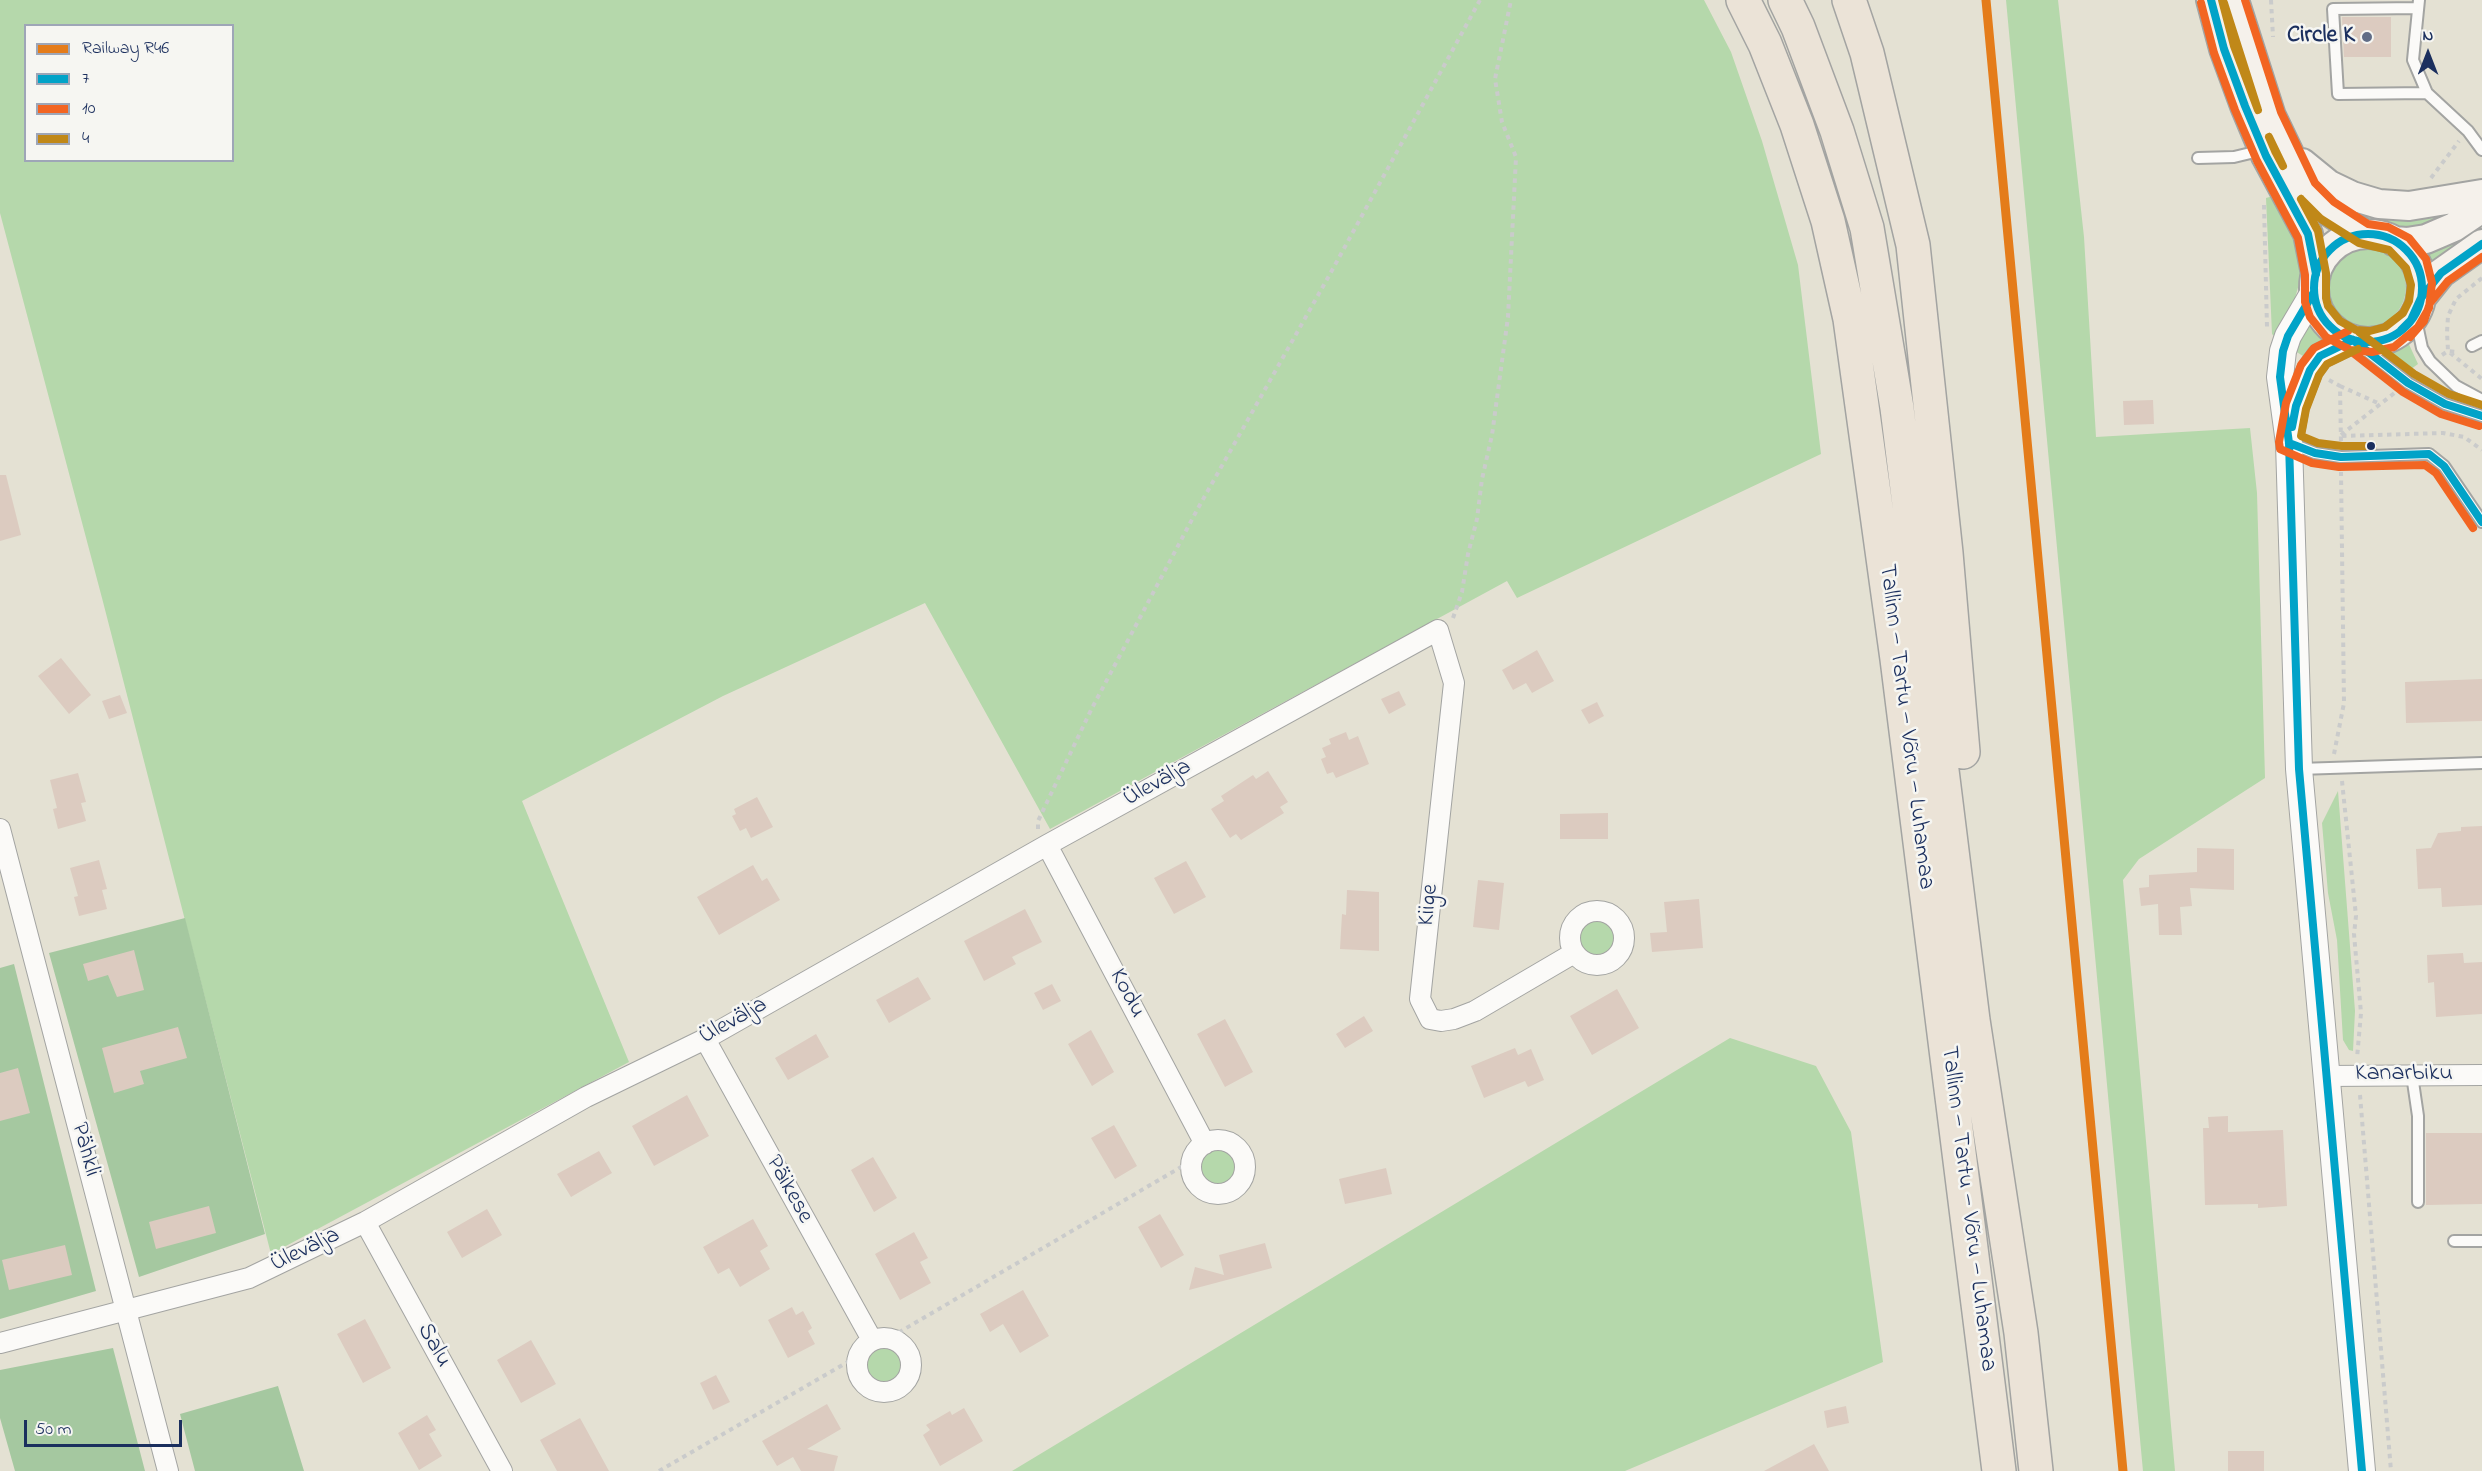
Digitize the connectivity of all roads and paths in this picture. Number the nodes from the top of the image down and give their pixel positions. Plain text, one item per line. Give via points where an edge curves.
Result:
1 (1480, 0) edge
2 (1510, 0) edge
3 (1743, 0) edge
4 (1785, 0) edge
5 (1849, 0) edge
6 (2211, 0) edge
7 (2234, 0) edge
8 (2271, 0) edge
9 (2418, 4) edge
10 (2332, 5) edge
11 (2273, 45) dead end
12 (2427, 93) junction
13 (2468, 131) junction
14 (2274, 149) junction
15 (2482, 150) edge
16 (2198, 158) dead end
17 (2430, 181) dead end
18 (2482, 194) edge
19 (2482, 208) edge
20 (2364, 234) junction
21 (2394, 241) junction
22 (2482, 244) edge
23 (2482, 278) edge
24 (2315, 283) junction
25 (2418, 306) junction
26 (2353, 340) junction
27 (2326, 379) dead end
28 (2482, 379) edge
29 (2340, 386) junction
30 (2399, 389) dead end
31 (2482, 400) edge
32 (2380, 404) junction
33 (2482, 416) edge
34 (2341, 436) junction
35 (2289, 442) junction
36 (2482, 450) edge
37 (2341, 457) junction
38 (2482, 522) edge
39 (1438, 630) junction
40 (2482, 763) edge
41 (2339, 768) junction
42 (2299, 770) junction
43 (0, 829) edge
44 (1043, 848) junction
45 (1574, 953) dead end
46 (1973, 1020) junction
47 (705, 1039) junction
48 (2412, 1075) junction
49 (2482, 1075) edge
50 (2325, 1076) junction
51 (2359, 1076) junction
52 (1205, 1144) junction
53 (1193, 1160) junction
54 (2418, 1202) dead end
55 (365, 1221) junction
56 (2454, 1241) dead end
57 (2482, 1241) edge
58 (125, 1310) junction
59 (881, 1339) junction
60 (0, 1343) edge
61 (858, 1356) junction
62 (168, 1471) edge
63 (502, 1471) edge
64 (659, 1471) edge
65 (1999, 1471) edge
66 (2036, 1471) edge
67 (2362, 1471) edge
68 (2391, 1471) edge

1 - 44 path via 1212,482 1091,710 1038,821
2 - 39 path via 1495,78 1502,122 1516,158 1504,355 1462,592 1452,618
3 - 65 highway, Tallinn — Tartu — Võru — Luhamaa via 1797,125 1828,221 1850,319
4 - 46 highway, Tallinn — Tartu — Võru — Luhamaa via 1837,130 1867,228 1897,408
5 - 46 highway via 1867,53 1913,245 1946,553 1985,988
6 - 14 main road via 2224,49
7 - 14 main road
8 - 11 path
9 - 10 lane
9 - 12 lane via 2413,60
10 - 12 lane via 2338,94
12 - 13 lane
13 - 15 lane
13 - 17 path
14 - 16 lane via 2234,157
14 - 18 main road via 2329,185 2379,204 2409,206
14 - 20 main road via 2327,210
14 - 24 main road via 2308,234
19 - 21 main road via 2454,227 2426,239
20 - 21 main road
20 - 24 main road via 2333,247 2325,255
21 - 25 main road via 2416,263 2422,284
22 - 25 main road via 2441,273
23 - 28 path via 2456,299 2448,316 2448,351
24 - 26 main road via 2319,311 2325,321
24 - 35 street via 2283,351 2280,377
25 - 26 main road via 2405,327 2390,337 2371,342
25 - 31 lane via 2422,348 2430,362 2456,386
26 - 33 lane via 2408,383 2445,404
26 - 35 street via 2320,356 2310,370 2296,406
27 - 29 path
29 - 32 path
29 - 34 path
30 - 32 path
32 - 34 path
34 - 36 path via 2443,433 2464,437
34 - 37 path
35 - 37 lane via 2315,453
35 - 42 street
37 - 38 lane via 2429,454 2444,466
37 - 41 path via 2344,704 2333,751
39 - 44 street, Ülevälja
39 - 45 street, Kiige via 1454,683 1420,999 1430,1018 1454,1019 1475,1011
40 - 41 lane
41 - 42 lane
41 - 51 path via 2356,916 2361,1013
42 - 50 street
43 - 58 street, Pähkli
44 - 47 street, Ülevälja
44 - 52 street, Kodu
46 - 66 highway, Tallinn — Tartu — Võru — Luhamaa via 2021,1333
47 - 55 street, Ülevälja via 586,1097
47 - 59 street, Päikese
48 - 49 street, Kanarbiku
48 - 51 street, Kanarbiku
48 - 54 lane via 2418,1116
50 - 51 street, Kanarbiku
50 - 67 street
51 - 68 path
52 - 53 street
52 - 53 street via 1222,1141 1237,1148 1245,1163 1242,1180 1230,1191 1212,1193 1197,1183
53 - 59 path
55 - 58 street, Ülevälja via 249,1278
55 - 63 street, Salu
56 - 57 lane
58 - 60 street, Ülevälja
58 - 62 street, Pähkli
59 - 61 street via 866,1344
59 - 61 street, Päikese via 899,1341 912,1365 910,1375 898,1389 871,1389 858,1375
61 - 64 path

